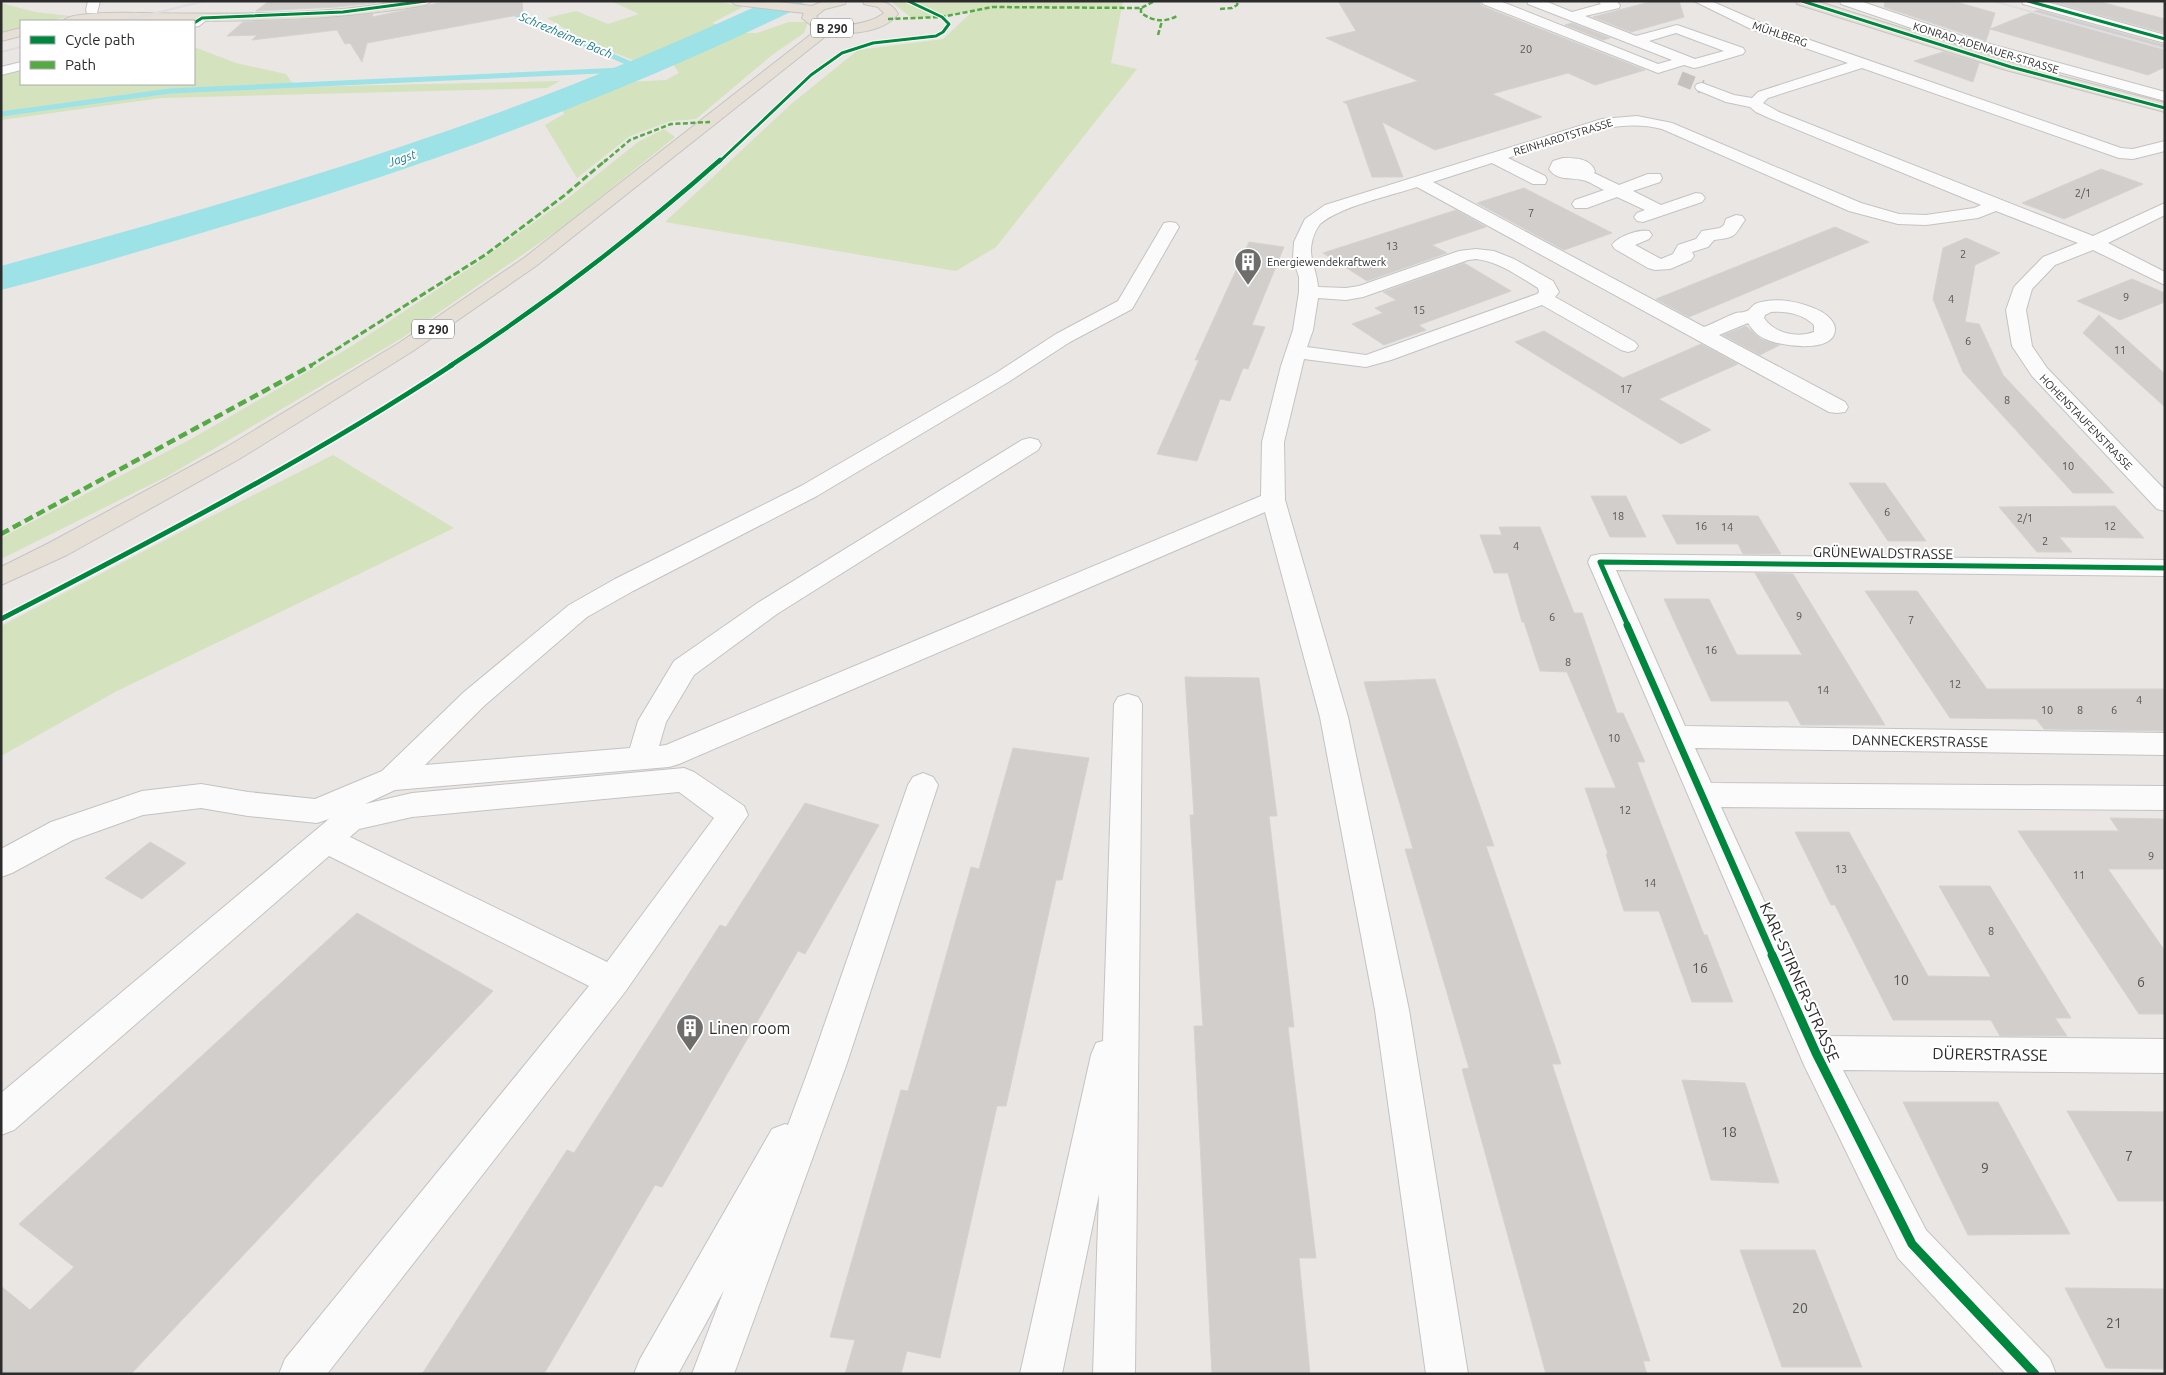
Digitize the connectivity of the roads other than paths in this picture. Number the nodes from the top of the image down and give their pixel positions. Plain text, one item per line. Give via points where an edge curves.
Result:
1 (426, 1) edge
2 (736, 1) edge
3 (840, 1) edge
4 (869, 1) edge
5 (1533, 1) edge
6 (1604, 1) edge
7 (1700, 1) edge
8 (1802, 1) edge
9 (1846, 1) edge
10 (2028, 1) edge
11 (1496, 2) edge
12 (813, 10) junction
13 (1571, 16) junction
14 (88, 20) edge
15 (198, 20) edge
16 (1909, 21) junction
17 (829, 27) junction
18 (20, 32) edge
19 (1, 37) edge
20 (2165, 39) edge
21 (1635, 41) junction
22 (2011, 49) dead end
23 (1685, 60) junction
24 (1862, 63) junction
25 (20, 66) edge
26 (1658, 69) junction
27 (1, 71) edge
28 (1680, 78) tunnel mouth
29 (1702, 87) tunnel mouth
30 (1970, 88) dead end
31 (2165, 97) edge
32 (1755, 103) junction
33 (2165, 108) edge
34 (1559, 137) junction
35 (2165, 146) edge
36 (1582, 148) dead end
37 (2150, 150) junction
38 (1494, 158) junction
39 (1582, 174) dead end
40 (1654, 178) dead end
41 (1539, 180) dead end
42 (1420, 182) junction
43 (1619, 191) junction
44 (1696, 198) dead end
45 (1581, 204) dead end
46 (1996, 205) junction
47 (2165, 208) edge
48 (1660, 211) junction
49 (1736, 220) dead end
50 (1170, 227) dead end
51 (2094, 243) junction
52 (2165, 279) edge
53 (1309, 292) junction
54 (1544, 298) junction
55 (1754, 318) dead end
56 (1704, 336) junction
57 (1628, 346) dead end
58 (1296, 352) junction
59 (1837, 408) dead end
60 (1030, 445) dead end
61 (1273, 491) junction
62 (2165, 504) edge
63 (1600, 562) joint
64 (2165, 568) edge
65 (1, 577) edge
66 (1128, 704) dead end
67 (1676, 738) junction
68 (2165, 744) edge
69 (641, 758) junction
70 (392, 778) junction
71 (923, 785) dead end
72 (1701, 795) junction
73 (2165, 798) edge
74 (326, 840) junction
75 (1, 864) edge
76 (613, 981) junction
77 (1122, 990) junction
78 (1816, 1053) junction
79 (2165, 1056) edge
80 (829, 1063) junction
81 (1, 1117) edge
82 (300, 1374) edge
83 (655, 1374) edge
84 (713, 1374) edge
85 (1040, 1374) edge
86 (1114, 1374) edge
87 (1447, 1374) edge
88 (2035, 1374) edge

1 - 15 main road via 364,11
2 - 12 main road
3 - 12 main road, B 290
4 - 17 main road, B 290 via 885,5 891,14 880,23 869,26
5 - 13 street
6 - 13 street via 1614,5
7 - 24 street, MÜHLBERG via 1750,24
8 - 33 main road, KONRAD-ADENAUER-STRASSE via 2002,64
9 - 16 street
10 - 20 street
11 - 26 street
12 - 17 main road, B 290 via 810,14 813,22
13 - 21 street
14 - 15 main road via 140,17
16 - 22 street
16 - 31 street, KONRAD-ADENAUER-STRASSE via 1962,41
17 - 65 main road, B 290 via 530,262 406,347 233,453
18 - 19 main road
21 - 23 street
21 - 23 street via 1677,29 1738,51 1694,64
23 - 26 street
24 - 32 street via 1763,95
24 - 37 street, MÜHLBERG via 2119,153
25 - 27 street
26 - 28 street
29 - 32 street via 1731,99
30 - 37 street
32 - 46 street via 1774,115
34 - 36 street
34 - 38 street, REINHARDTSTRASSE
34 - 46 street, REINHARDTSTRASSE via 1624,118 1645,120 1855,207 1898,219 1926,220 1978,213
35 - 37 street, MÜHLBERG
38 - 41 street
38 - 42 street, REINHARDTSTRASSE
39 - 43 street
40 - 43 street
42 - 53 street, REINHARDTSTRASSE via 1330,209 1311,223 1302,259
42 - 56 street
43 - 45 street
43 - 48 street
44 - 48 street
46 - 51 street
47 - 51 street, HOHENSTAUFENSTRASSE
48 - 49 street via 1621,245 1662,265 1684,255 1686,247 1702,243 1708,235 1729,231
50 - 70 street via 1125,305 1063,338 1003,378 809,492 624,584 578,611 474,699
51 - 52 street
51 - 62 street, HOHENSTAUFENSTRASSE via 2049,261 2023,287 2016,310 2022,346 2038,372
53 - 54 street via 1346,294 1363,291 1478,252 1494,255 1546,285 1549,292
53 - 58 street, REINHARDTSTRASSE
54 - 57 street
54 - 58 street via 1366,361
55 - 56 street via 1742,317
56 - 59 street
58 - 61 street, REINHARDTSTRASSE via 1273,442
60 - 69 street via 768,608 684,668 652,721
61 - 69 street via 767,716 669,756
61 - 87 street, REINHARDTSTRASSE via 1336,727 1392,1010
63 - 64 street, GRÜNEWALDSTRASSE
63 - 67 street, KARL-STIRNER-STRASSE
66 - 77 street
67 - 68 street, DANNECKERSTRASSE
67 - 72 street, KARL-STIRNER-STRASSE
69 - 70 street
70 - 75 street via 317,810 201,796 142,803 62,831
71 - 80 street
72 - 73 street
72 - 78 street, KARL-STIRNER-STRASSE
74 - 76 street
74 - 76 street via 350,820 412,805 684,780 733,815
74 - 81 street
76 - 82 street
77 - 85 street
77 - 86 street
78 - 79 street, DÜRERSTRASSE
78 - 88 street, KARL-STIRNER-STRASSE via 1912,1244
80 - 83 street
80 - 84 street

